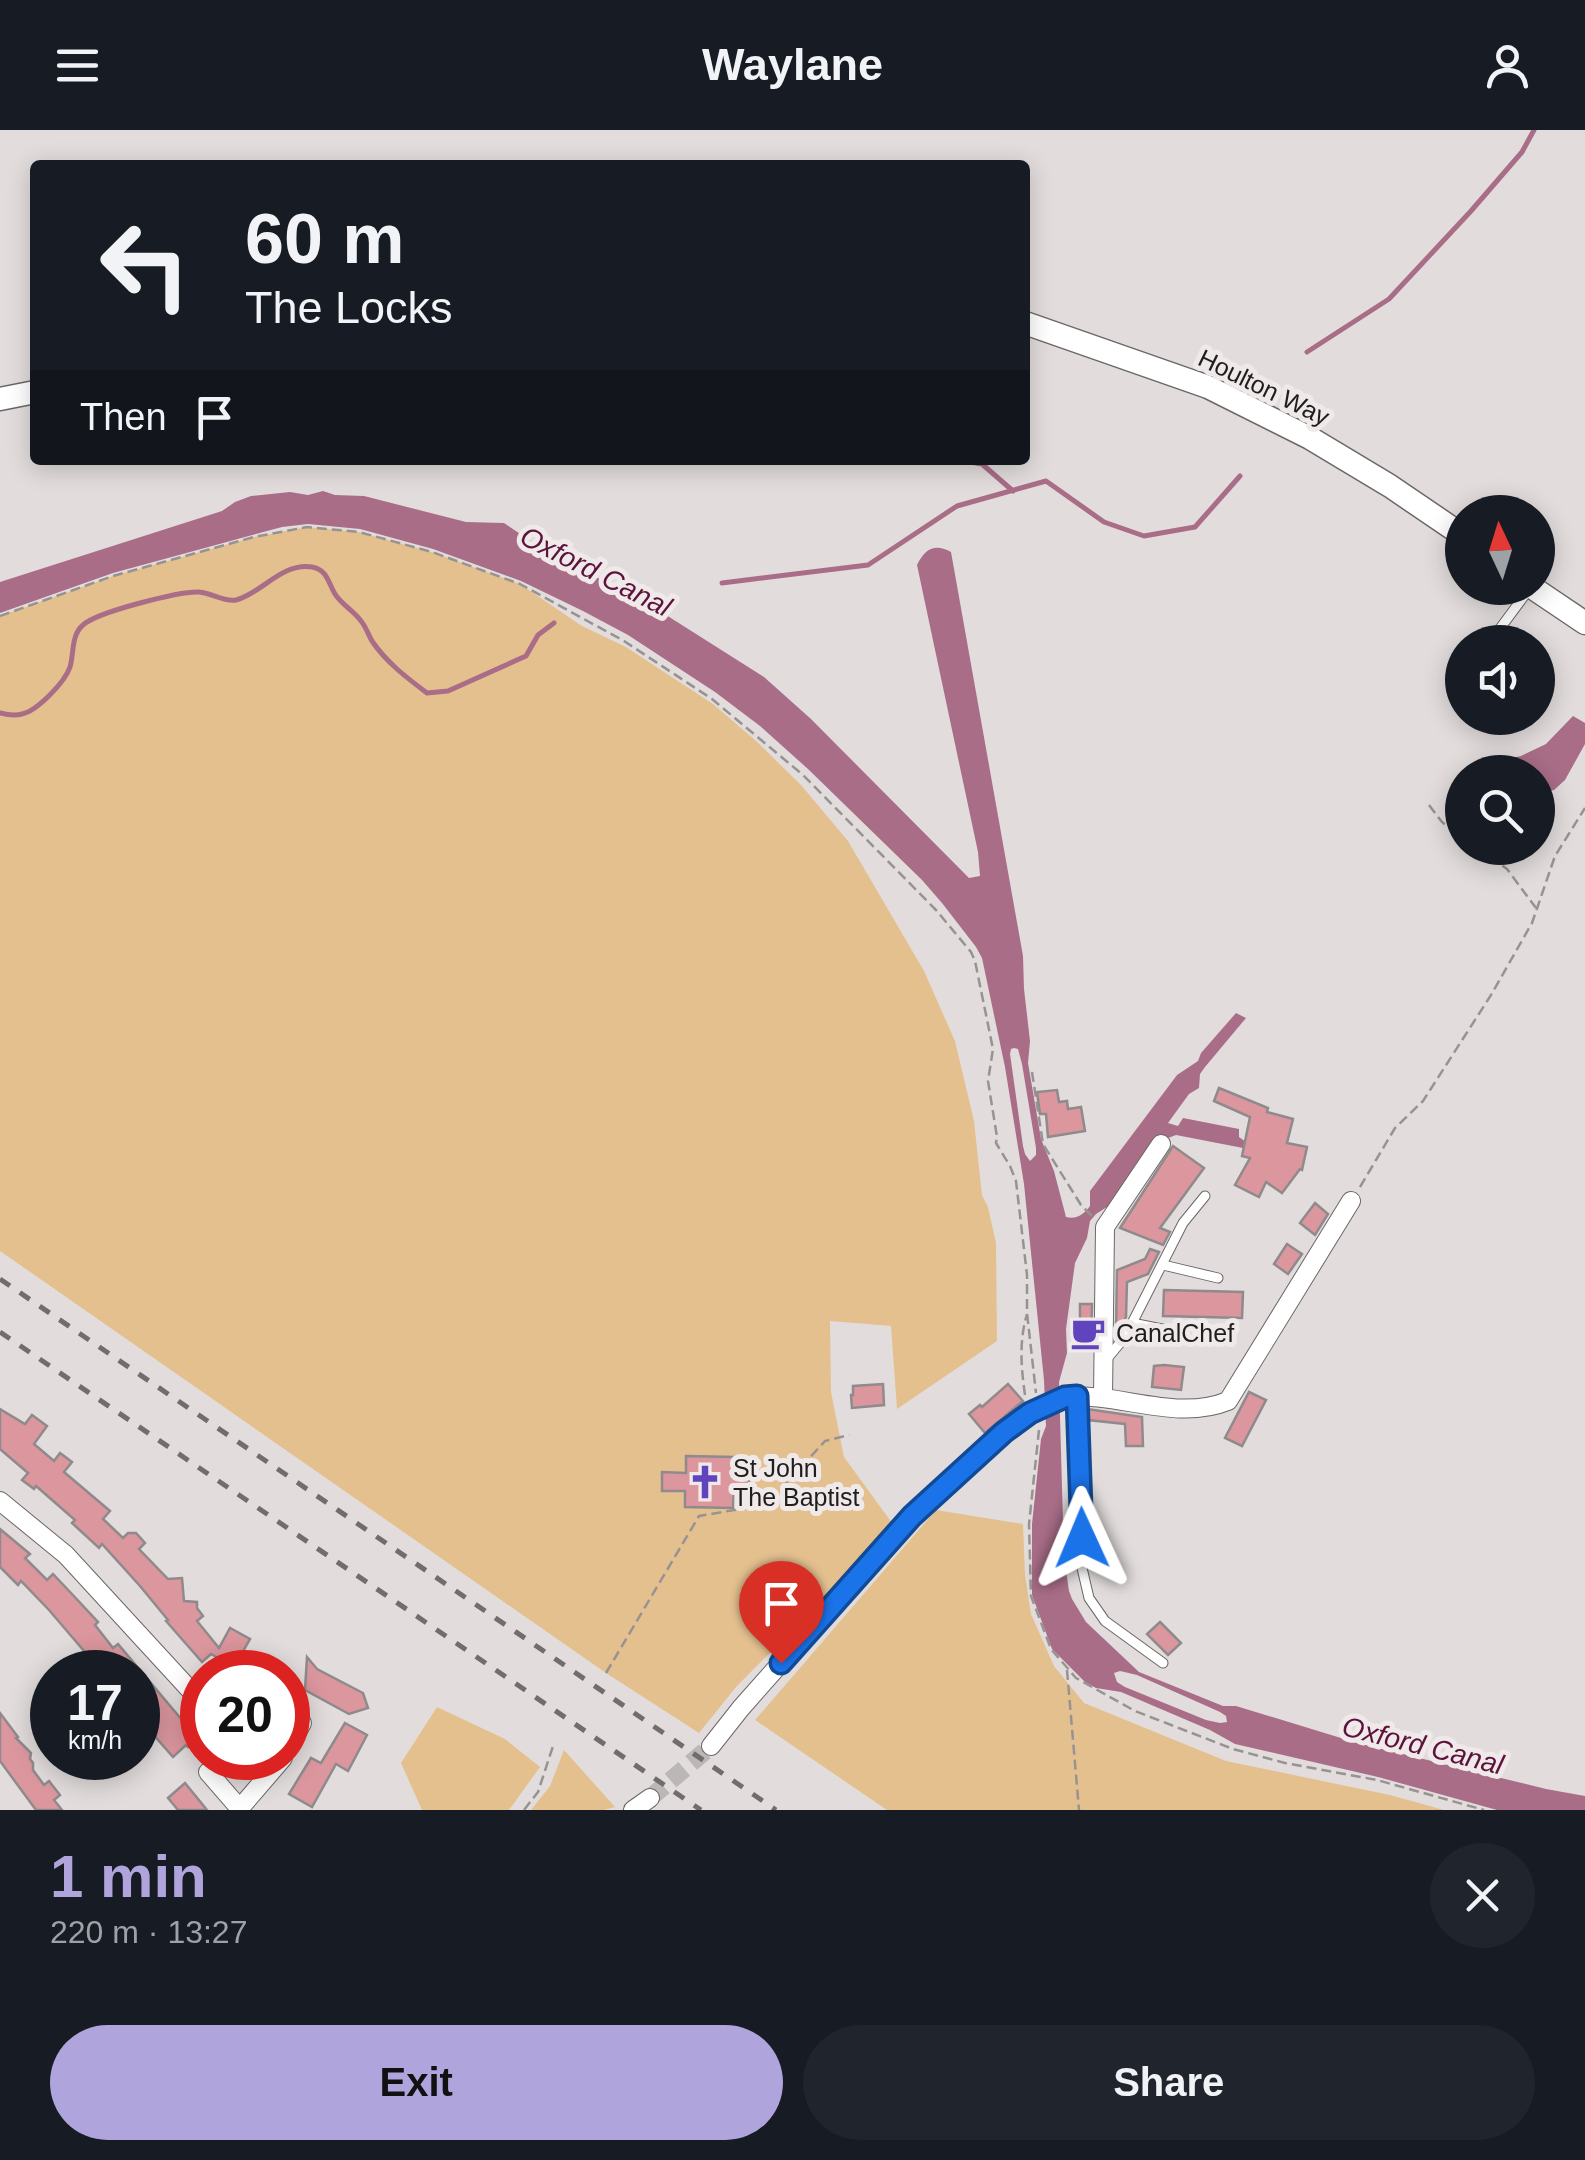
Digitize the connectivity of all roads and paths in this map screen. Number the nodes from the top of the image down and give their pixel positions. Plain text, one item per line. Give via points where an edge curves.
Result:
1 (1030, 325) edge
2 (30, 393) edge
3 (0, 399) edge
4 (1445, 523) edge
5 (1555, 604) edge
6 (1519, 605) edge
7 (0, 616) edge
8 (1584, 624) edge
9 (1503, 625) edge
10 (1429, 805) dead end
11 (1585, 808) edge
12 (1445, 824) edge
13 (1501, 865) edge
14 (1537, 910) junction
15 (1032, 1072) dead end
16 (1161, 1144) dead end
17 (1205, 1196) dead end
18 (1351, 1202) joint
19 (1080, 1206) dead end
20 (1162, 1265) junction
21 (1218, 1278) dead end
22 (1028, 1312) junction
23 (1132, 1324) junction
24 (1172, 1331) dead end
25 (1104, 1363) junction
26 (1023, 1383) junction
27 (1036, 1387) junction
28 (1071, 1396) junction
29 (1103, 1398) junction
30 (1033, 1414) junction
31 (849, 1435) dead end
32 (0, 1501) edge
33 (1163, 1663) dead end
34 (1067, 1669) junction
35 (606, 1673) dead end
36 (180, 1678) edge
37 (554, 1744) dead end
38 (711, 1746) tunnel mouth
39 (215, 1780) edge
40 (264, 1780) edge
41 (650, 1798) tunnel mouth
42 (241, 1809) edge
43 (524, 1810) edge
44 (634, 1810) edge
45 (1079, 1810) edge
46 (1484, 1810) edge

1 - 4 street, Houlton Way via 1208,386 1310,438
2 - 3 street
5 - 8 street
6 - 9 lane
7 - 22 path via 254,537 328,528 432,552 520,584 674,673 804,775 971,952 993,1049 988,1080 996,1143 1016,1181
10 - 12 path
11 - 14 path via 1555,856
13 - 14 path
14 - 18 path via 1491,995
15 - 19 path via 1043,1144
16 - 25 street via 1104,1226
17 - 20 lane
18 - 29 street via 1228,1401 1191,1409
20 - 21 lane
20 - 23 lane
22 - 26 path via 1020,1351
22 - 27 path
23 - 24 lane
23 - 25 lane
25 - 29 street
26 - 27 path
26 - 30 path
27 - 30 path
28 - 29 street
28 - 30 street, bridge
28 - 33 lane via 1089,1598 1105,1620
30 - 34 path via 1030,1596 1051,1649
30 - 38 street via 912,1516
31 - 35 path via 825,1441 781,1489 752,1507 699,1516
32 - 36 street via 66,1556
34 - 45 path
34 - 46 path via 1134,1711 1202,1738
37 - 43 path via 538,1792
39 - 42 street
40 - 42 street
41 - 44 street

